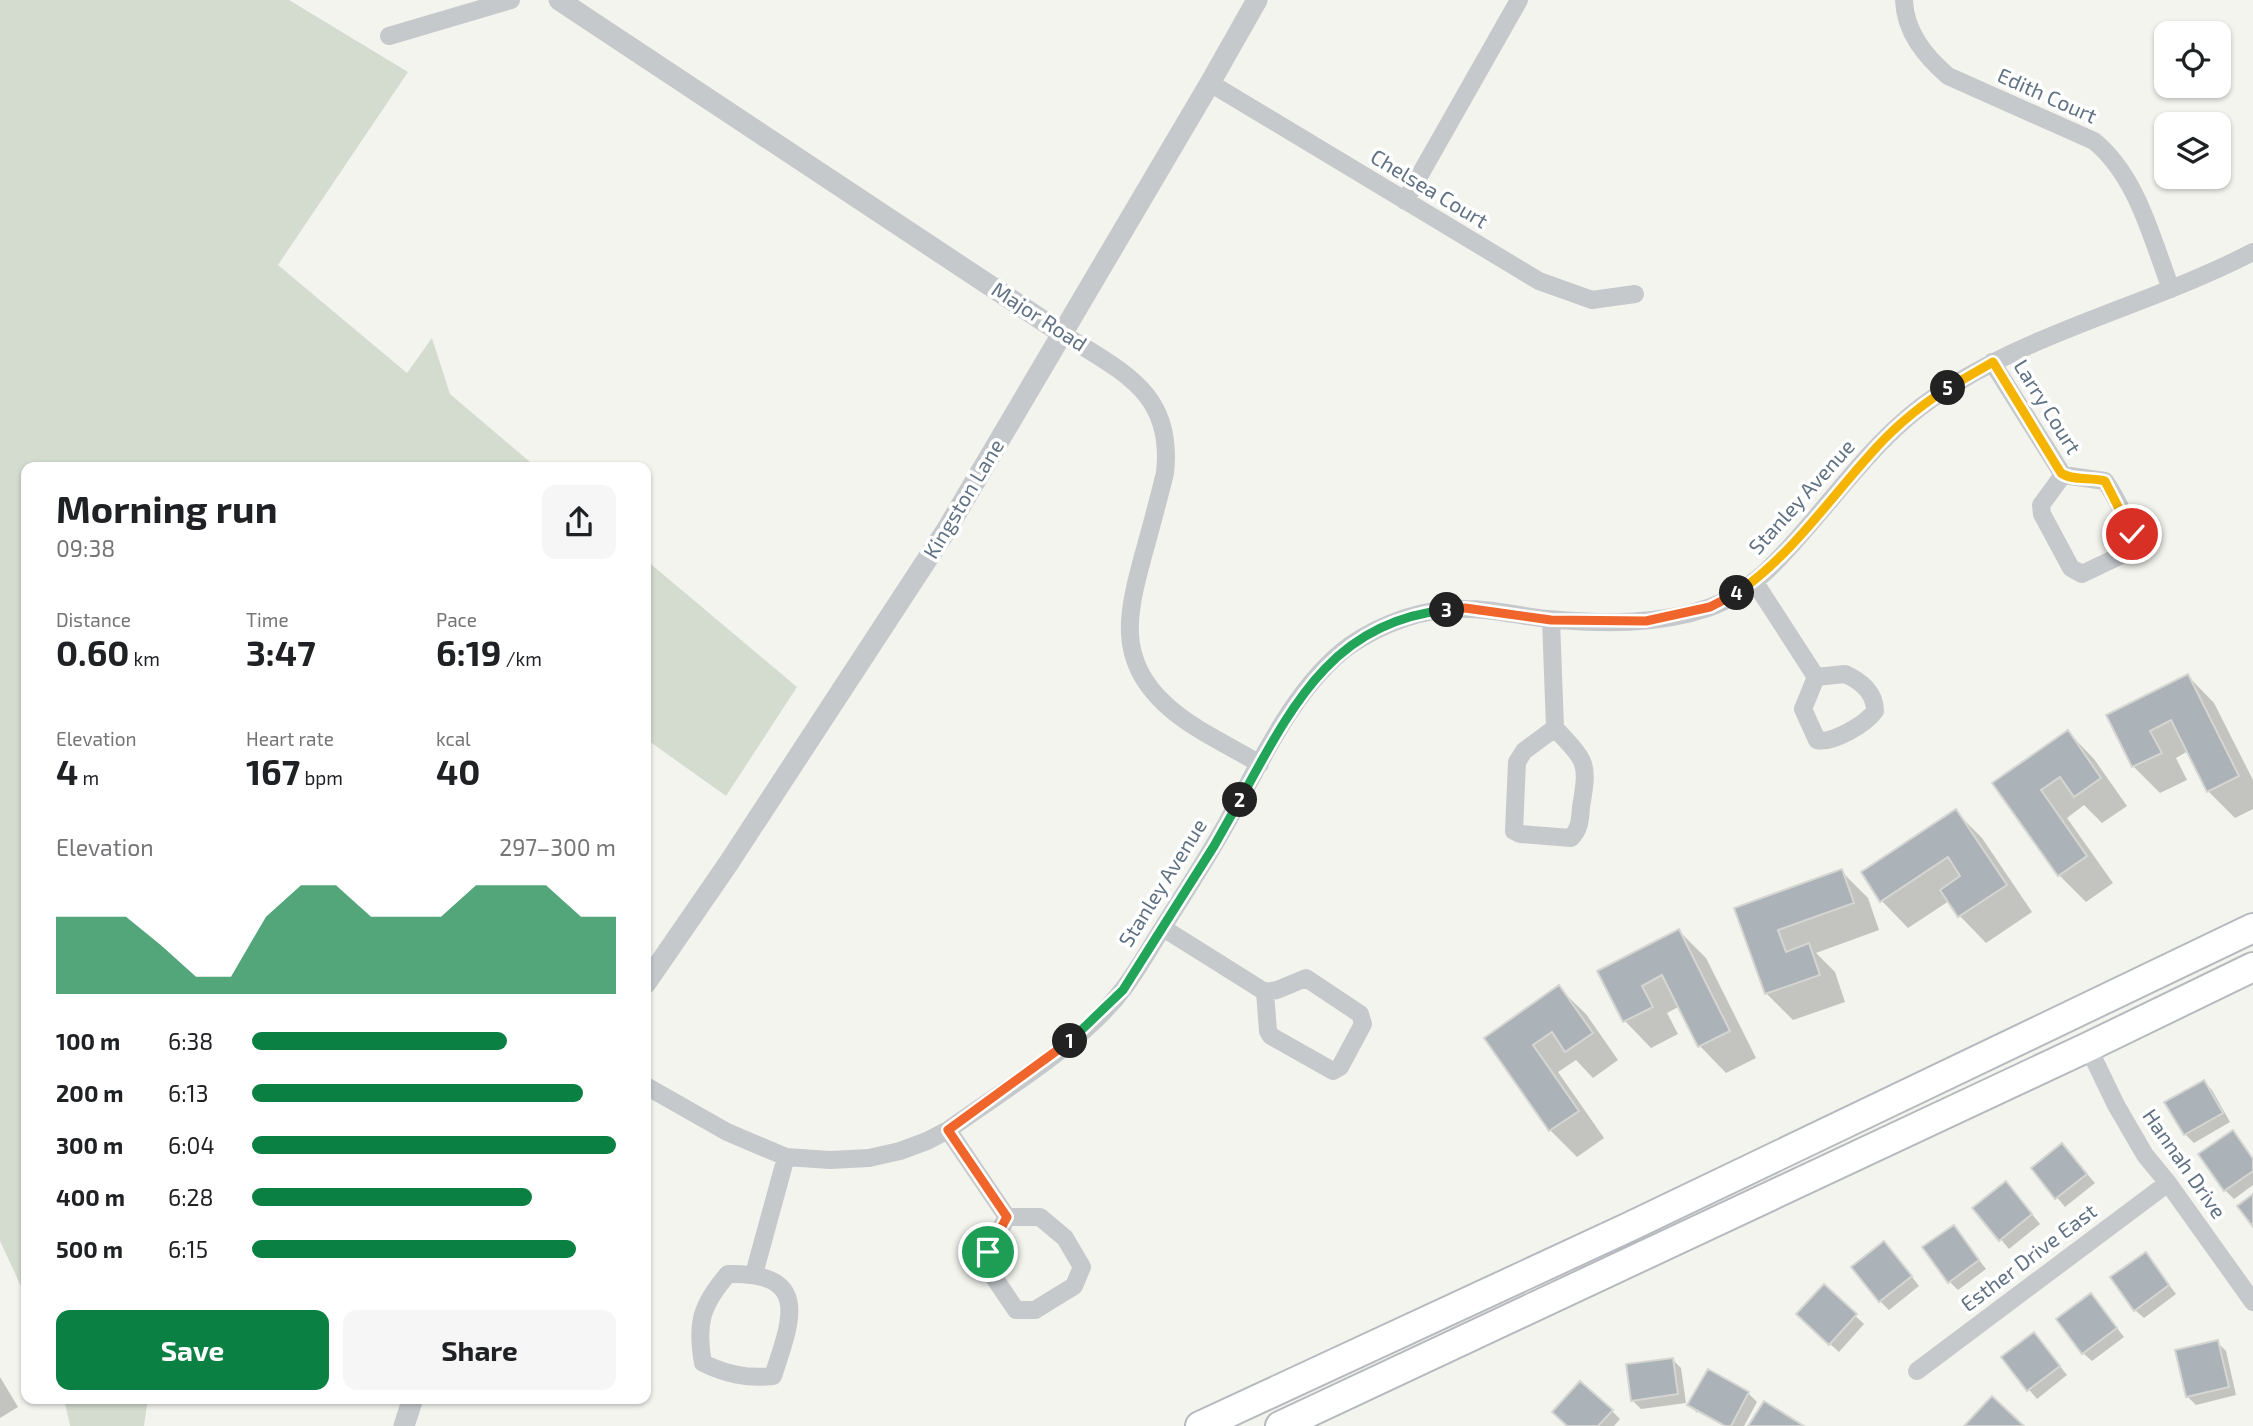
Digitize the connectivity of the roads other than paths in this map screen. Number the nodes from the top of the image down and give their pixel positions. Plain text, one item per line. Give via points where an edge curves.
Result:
1 (511, 0) edge
2 (559, 0) edge
3 (1257, 0) edge
4 (1518, 0) edge
5 (1904, 0) edge
6 (389, 36) dead end
7 (1210, 83) junction
8 (1405, 201) junction
9 (2253, 252) edge
10 (2171, 289) junction
11 (1635, 293) dead end
12 (1063, 334) junction
13 (1993, 362) junction
14 (2063, 475) junction
15 (1754, 581) junction
16 (1551, 620) junction
17 (1816, 677) dead end
18 (1555, 728) junction
19 (1260, 764) junction
20 (1163, 928) junction
21 (2253, 928) edge
22 (2253, 967) edge
23 (651, 976) edge
24 (1265, 992) junction
25 (2088, 1047) junction
26 (651, 1089) edge
27 (948, 1130) junction
28 (786, 1157) junction
29 (2168, 1183) junction
30 (1007, 1217) junction
31 (754, 1274) junction
32 (2253, 1302) edge
33 (1917, 1371) dead end
34 (411, 1404) edge
35 (404, 1426) edge
36 (1200, 1426) edge
37 (1280, 1426) edge

1 - 6 street
2 - 12 street, Major Road
3 - 7 street, Kingston Lane
4 - 8 street
5 - 10 street, Edith Court via 1909,27 1919,46 1948,76 2094,141 2110,154 2135,198
7 - 8 street, Chelsea Court
7 - 12 street, Kingston Lane
8 - 11 street, Chelsea Court via 1539,281 1592,300
9 - 10 street, Stanley Avenue
10 - 13 street, Stanley Avenue
12 - 19 street, Major Road via 1135,382 1149,396 1165,433 1166,473 1131,602 1131,647 1139,669 1166,705
12 - 23 street, Kingston Lane via 947,528
13 - 14 street, Larry Court
13 - 15 street, Stanley Avenue via 1928,401 1895,430
14 - 14 street via 2105,481 2132,534 2130,551 2082,574 2071,568 2040,505
15 - 16 street, Stanley Avenue via 1730,598 1677,616 1646,621
15 - 17 street
16 - 18 street
16 - 19 street, Stanley Avenue via 1465,608 1430,612 1368,633 1320,672
18 - 18 street via 1578,753 1587,774 1578,831 1571,838 1520,834 1514,831 1517,762 1524,751
19 - 20 street, Stanley Avenue
20 - 24 street
20 - 27 street, Stanley Avenue via 1123,990 1098,1017
21 - 36 main road via 1629,1227
22 - 25 main road
24 - 24 street via 1306,978 1360,1014 1363,1024 1340,1068 1333,1071 1271,1036
25 - 29 street, Hannah Drive via 2145,1155
25 - 37 main road
26 - 28 street, Stanley Avenue via 727,1132
27 - 28 street, Stanley Avenue via 900,1151 869,1158
27 - 30 street
28 - 31 street
29 - 32 street, Hannah Drive
29 - 33 street, Esther Drive East
30 - 30 street via 1040,1217 1065,1238 1082,1266 1074,1286 1035,1310 1016,1310 987,1267 988,1252
31 - 31 street via 727,1274 711,1293 701,1316 699,1338 703,1363 754,1378 773,1376 791,1309 778,1284
34 - 35 street

